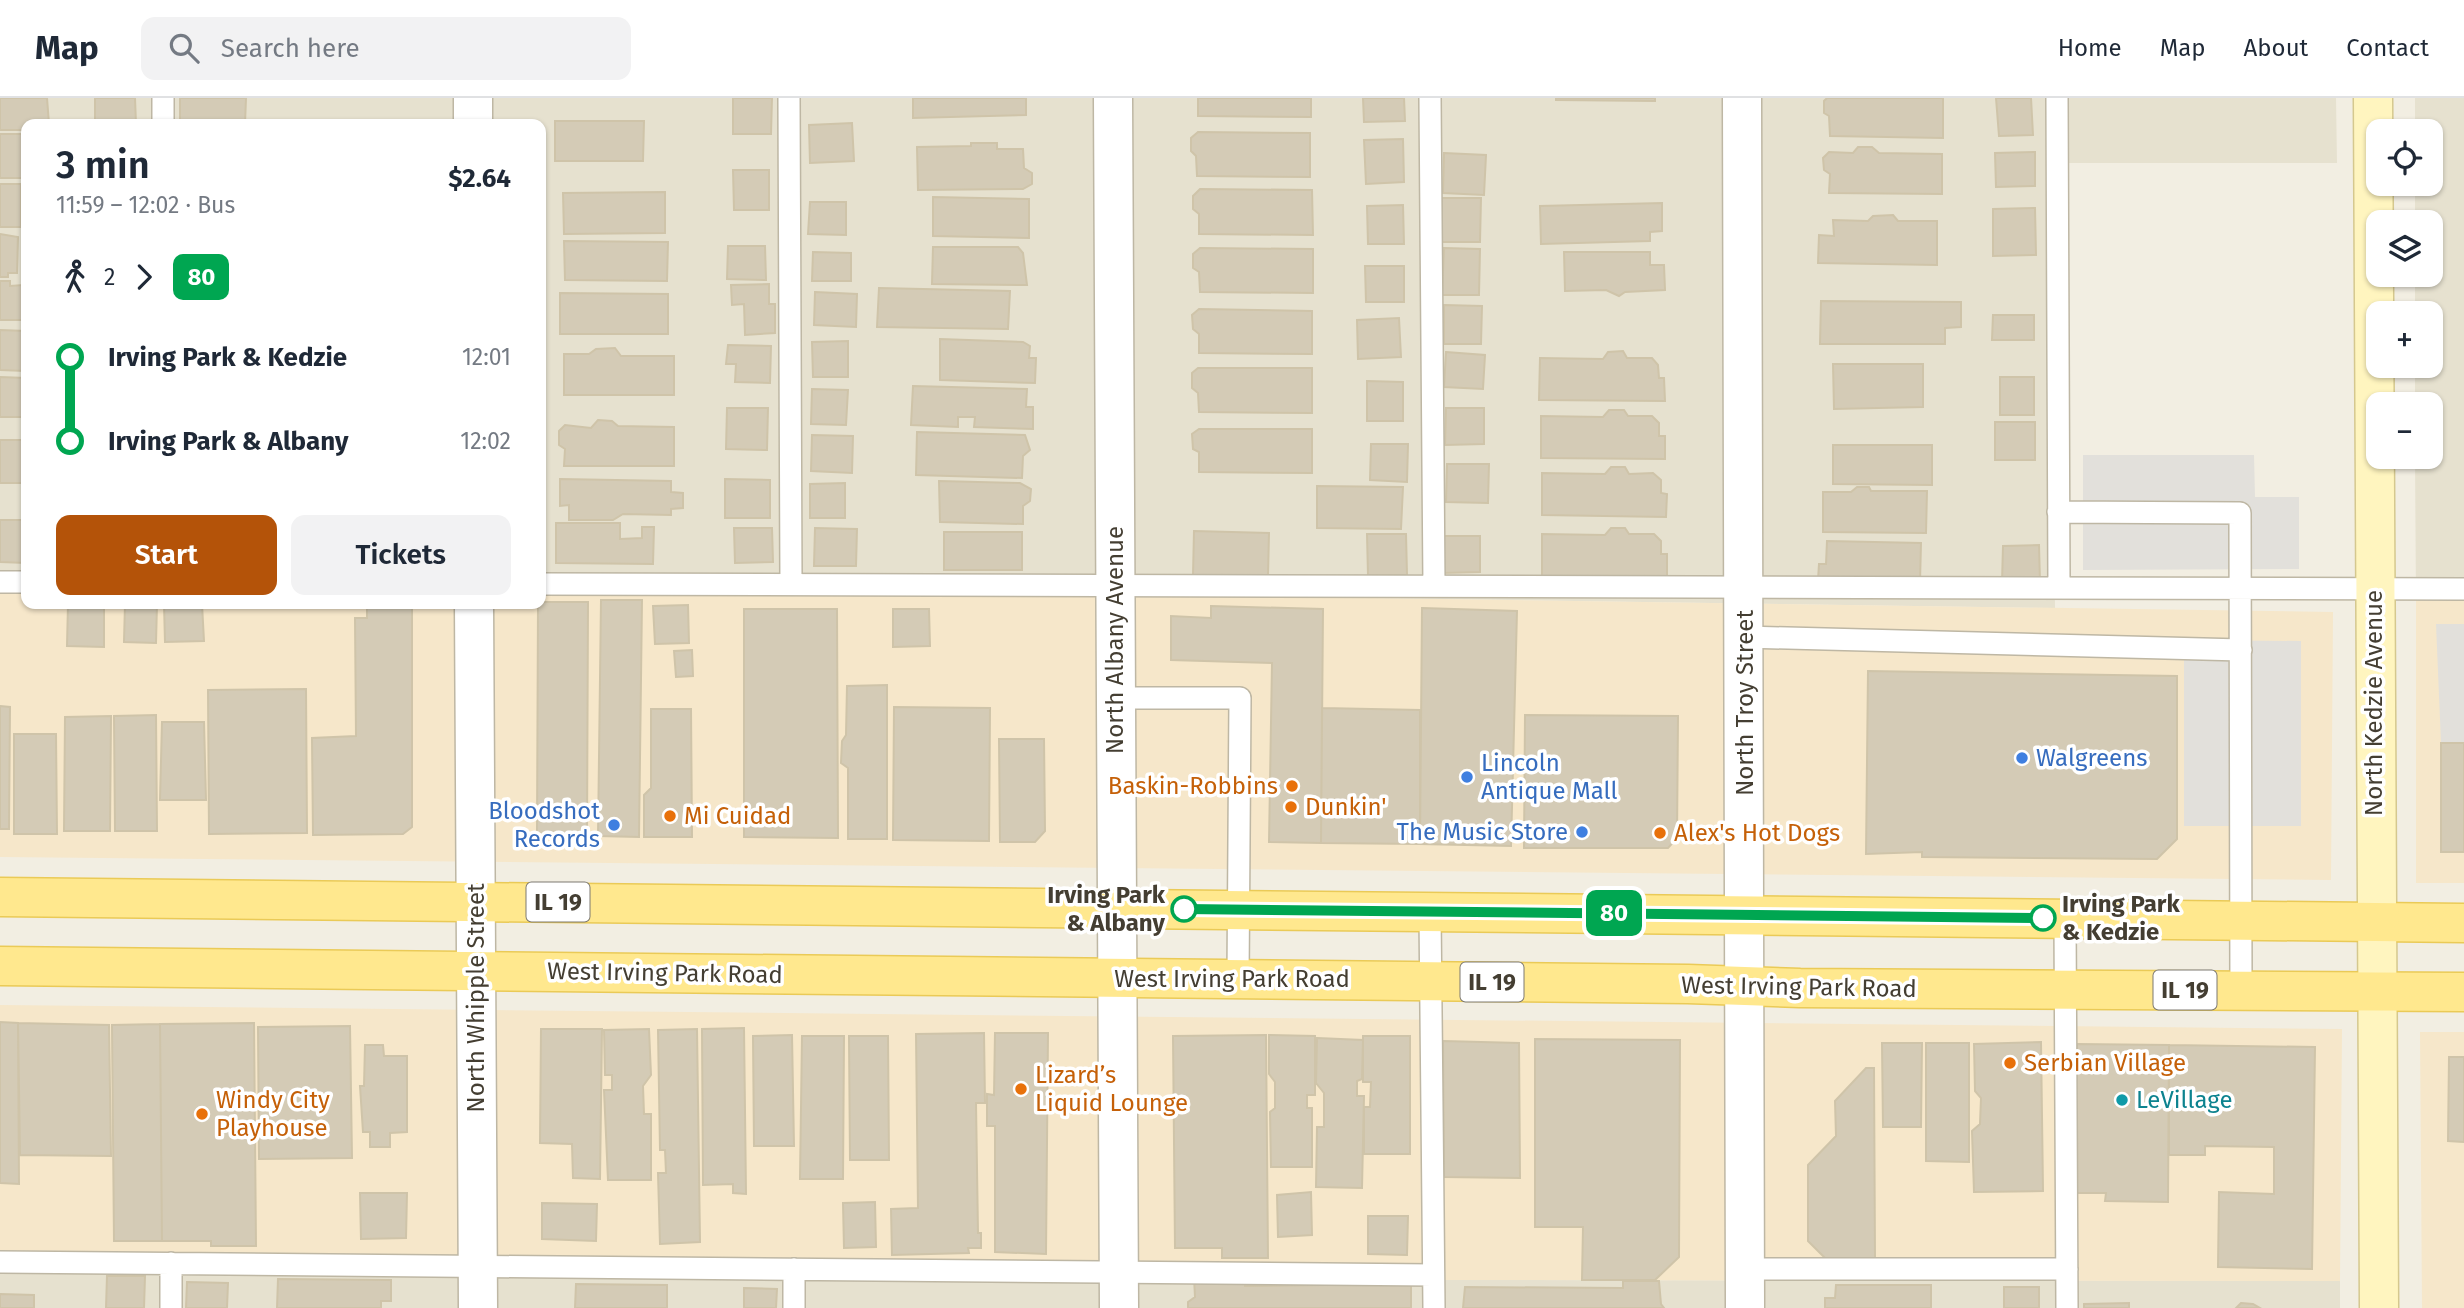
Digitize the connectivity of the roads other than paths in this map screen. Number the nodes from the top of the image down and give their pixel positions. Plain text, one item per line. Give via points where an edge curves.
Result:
1 (163, 98) edge
2 (473, 98) edge
3 (789, 98) edge
4 (1113, 98) edge
5 (1430, 98) edge
6 (1742, 98) edge
7 (2057, 98) edge
8 (2373, 98) edge
9 (163, 119) edge
10 (473, 119) edge
11 (2058, 512) junction
12 (0, 582) edge
13 (21, 582) edge
14 (546, 584) edge
15 (792, 584) junction
16 (1115, 586) junction
17 (1434, 586) junction
18 (1745, 587) junction
19 (2059, 588) junction
20 (2241, 589) junction
21 (2373, 589) junction
22 (2464, 589) edge
23 (474, 609) edge
24 (1745, 637) junction
25 (2241, 650) junction
26 (1115, 698) junction
27 (0, 897) edge
28 (474, 901) junction
29 (1116, 908) junction
30 (1239, 910) junction
31 (1430, 913) junction
32 (1746, 915) junction
33 (2065, 919) junction
34 (2242, 921) junction
35 (2376, 923) junction
36 (2464, 923) edge
37 (0, 966) edge
38 (477, 972) junction
39 (1118, 979) junction
40 (1238, 979) junction
41 (1432, 981) junction
42 (1746, 986) junction
43 (2066, 990) junction
44 (2241, 990) junction
45 (2377, 992) junction
46 (2464, 992) edge
47 (0, 1262) edge
48 (171, 1263) junction
49 (478, 1266) junction
50 (794, 1269) junction
51 (1745, 1269) junction
52 (2067, 1269) junction
53 (1118, 1270) junction
54 (1433, 1275) junction
55 (171, 1308) edge
56 (478, 1308) edge
57 (794, 1308) edge
58 (1119, 1308) edge
59 (1434, 1308) edge
60 (1745, 1308) edge
61 (2067, 1308) edge
62 (2379, 1308) edge

1 - 9 lane
2 - 10 street
3 - 15 lane
4 - 16 street, North Albany Avenue
5 - 17 lane
6 - 18 street, North Troy Street
7 - 11 lane
8 - 21 main road, North Kedzie Avenue
11 - 19 lane
11 - 20 lane via 2240,513
12 - 13 lane
14 - 15 lane
15 - 16 lane
16 - 17 lane
16 - 26 street, North Albany Avenue
17 - 18 lane
18 - 19 lane
18 - 24 street, North Troy Street
19 - 20 lane
20 - 21 lane
20 - 25 lane
21 - 22 lane
21 - 35 main road, North Kedzie Avenue
23 - 28 street, North Whipple Street
24 - 25 lane
24 - 32 street, North Troy Street
25 - 34 lane
26 - 29 street, North Albany Avenue
26 - 30 lane via 1240,698
27 - 28 main road, IL 19
28 - 29 main road, IL 19
28 - 38 street, North Whipple Street
29 - 30 main road, IL 19
29 - 39 street, North Albany Avenue
30 - 31 main road, IL 19
30 - 40 lane
31 - 32 main road, IL 19
31 - 41 lane
32 - 33 main road, IL 19
32 - 42 street, North Troy Street
33 - 34 main road, IL 19
33 - 43 lane
34 - 35 main road, IL 19
34 - 44 lane
35 - 36 main road, IL 19
35 - 45 main road, North Kedzie Avenue
37 - 38 main road, West Irving Park Road / IL 19
38 - 39 main road, West Irving Park Road / IL 19
38 - 49 street, North Whipple Street
39 - 40 main road, West Irving Park Road / IL 19
39 - 53 street, North Albany Avenue
40 - 41 main road, West Irving Park Road / IL 19
41 - 42 main road, West Irving Park Road / IL 19
41 - 54 lane
42 - 43 main road, West Irving Park Road / IL 19
42 - 51 street, North Troy Street
43 - 44 main road, West Irving Park Road / IL 19
43 - 52 lane
44 - 45 main road, West Irving Park Road / IL 19
45 - 46 main road, West Irving Park Road / IL 19
45 - 62 main road, North Kedzie Avenue
47 - 48 lane
48 - 49 lane
48 - 55 lane
49 - 50 lane
49 - 56 street, North Whipple Street
50 - 53 lane
50 - 57 lane
51 - 52 lane
51 - 60 street, North Troy Street
52 - 61 lane
53 - 54 lane
53 - 58 street, North Albany Avenue
54 - 59 lane

